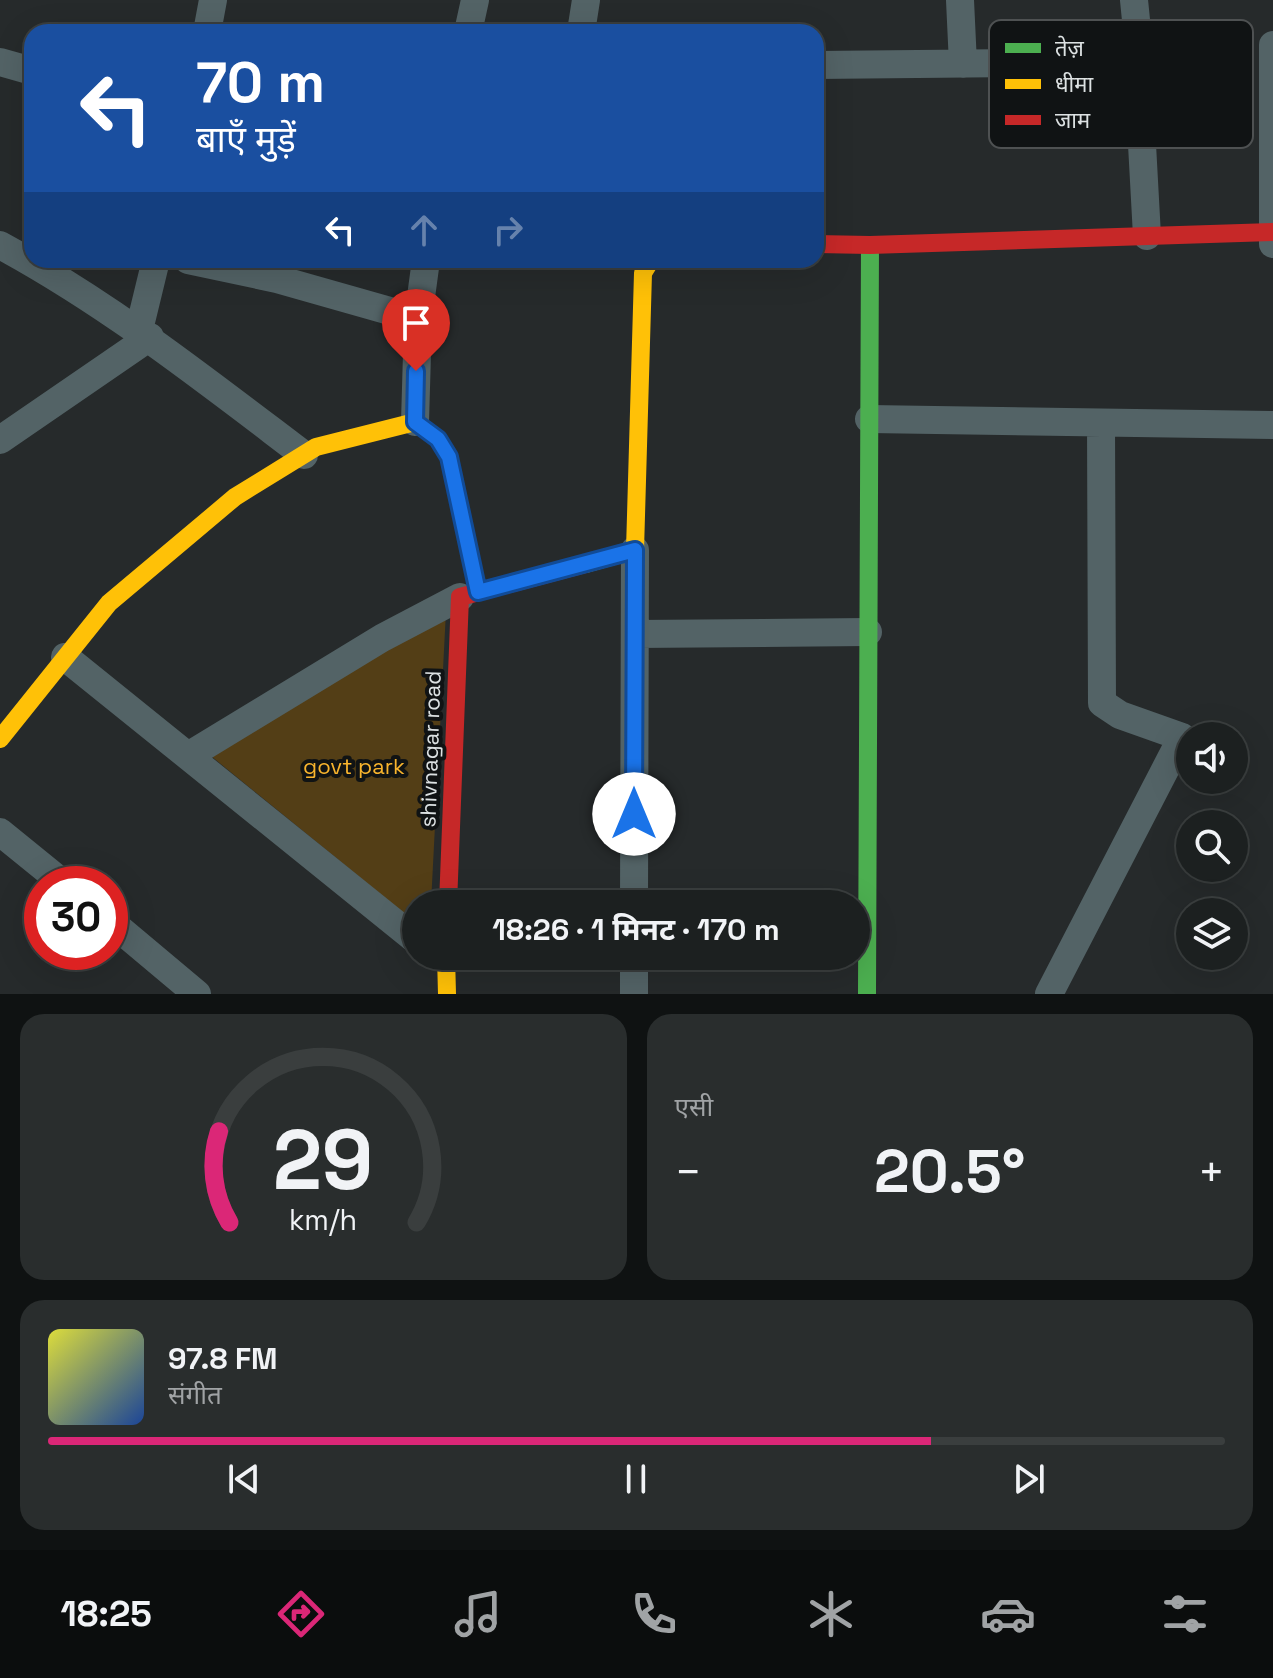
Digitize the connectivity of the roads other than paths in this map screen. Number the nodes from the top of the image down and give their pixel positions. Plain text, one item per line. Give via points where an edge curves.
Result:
1 (213, 0) edge
2 (586, 0) edge
3 (960, 0) edge
4 (1134, 0) edge
5 (472, 1) edge
6 (1136, 20) edge
7 (208, 24) edge
8 (469, 24) edge
9 (582, 24) edge
10 (1273, 45) edge
11 (0, 62) edge
12 (963, 64) junction
13 (989, 64) edge
14 (824, 65) edge
15 (24, 69) edge
16 (1142, 148) edge
17 (1273, 232) edge
18 (1147, 236) junction
19 (824, 244) edge
20 (1273, 244) edge
21 (0, 245) edge
22 (870, 245) junction
23 (24, 258) edge
24 (43, 268) edge
25 (155, 268) edge
26 (225, 268) edge
27 (425, 268) edge
28 (646, 268) edge
29 (418, 319) junction
30 (144, 334) junction
31 (869, 419) junction
32 (415, 422) junction
33 (1101, 423) junction
34 (1273, 425) edge
35 (3, 435) edge
36 (304, 455) junction
37 (635, 550) junction
38 (469, 594) junction
39 (868, 632) junction
40 (635, 634) junction
41 (65, 657) junction
42 (0, 739) edge
43 (188, 756) junction
44 (0, 832) edge
45 (42, 866) edge
46 (449, 890) edge
47 (634, 890) edge
48 (402, 929) edge
49 (128, 936) edge
50 (444, 970) edge
51 (634, 970) edge
52 (197, 994) edge
53 (447, 994) edge
54 (634, 994) edge
55 (867, 994) edge
56 (1049, 994) edge

1 - 7 street
2 - 9 street
3 - 12 street
4 - 6 street
5 - 8 street
10 - 17 street
11 - 15 street
12 - 13 street
12 - 14 street
16 - 18 street
17 - 18 street
17 - 20 street
18 - 22 street
19 - 22 street
21 - 23 street
22 - 31 street
24 - 30 street
25 - 30 street
26 - 29 street
27 - 29 street
28 - 37 street
29 - 32 street
30 - 35 street
30 - 36 street
31 - 33 street
31 - 39 street
32 - 36 street via 316,447
32 - 38 street, shivnagar road via 438,439 449,457
33 - 34 street
33 - 56 street via 1102,703 1120,715 1182,737
36 - 41 street via 235,497 109,603
37 - 38 street
37 - 40 street
38 - 43 street via 382,638
38 - 46 street, shivnagar road
39 - 40 street
39 - 55 street
40 - 47 street
41 - 42 street
41 - 43 street
43 - 48 street
44 - 45 street
49 - 52 street
50 - 53 street
51 - 54 street

